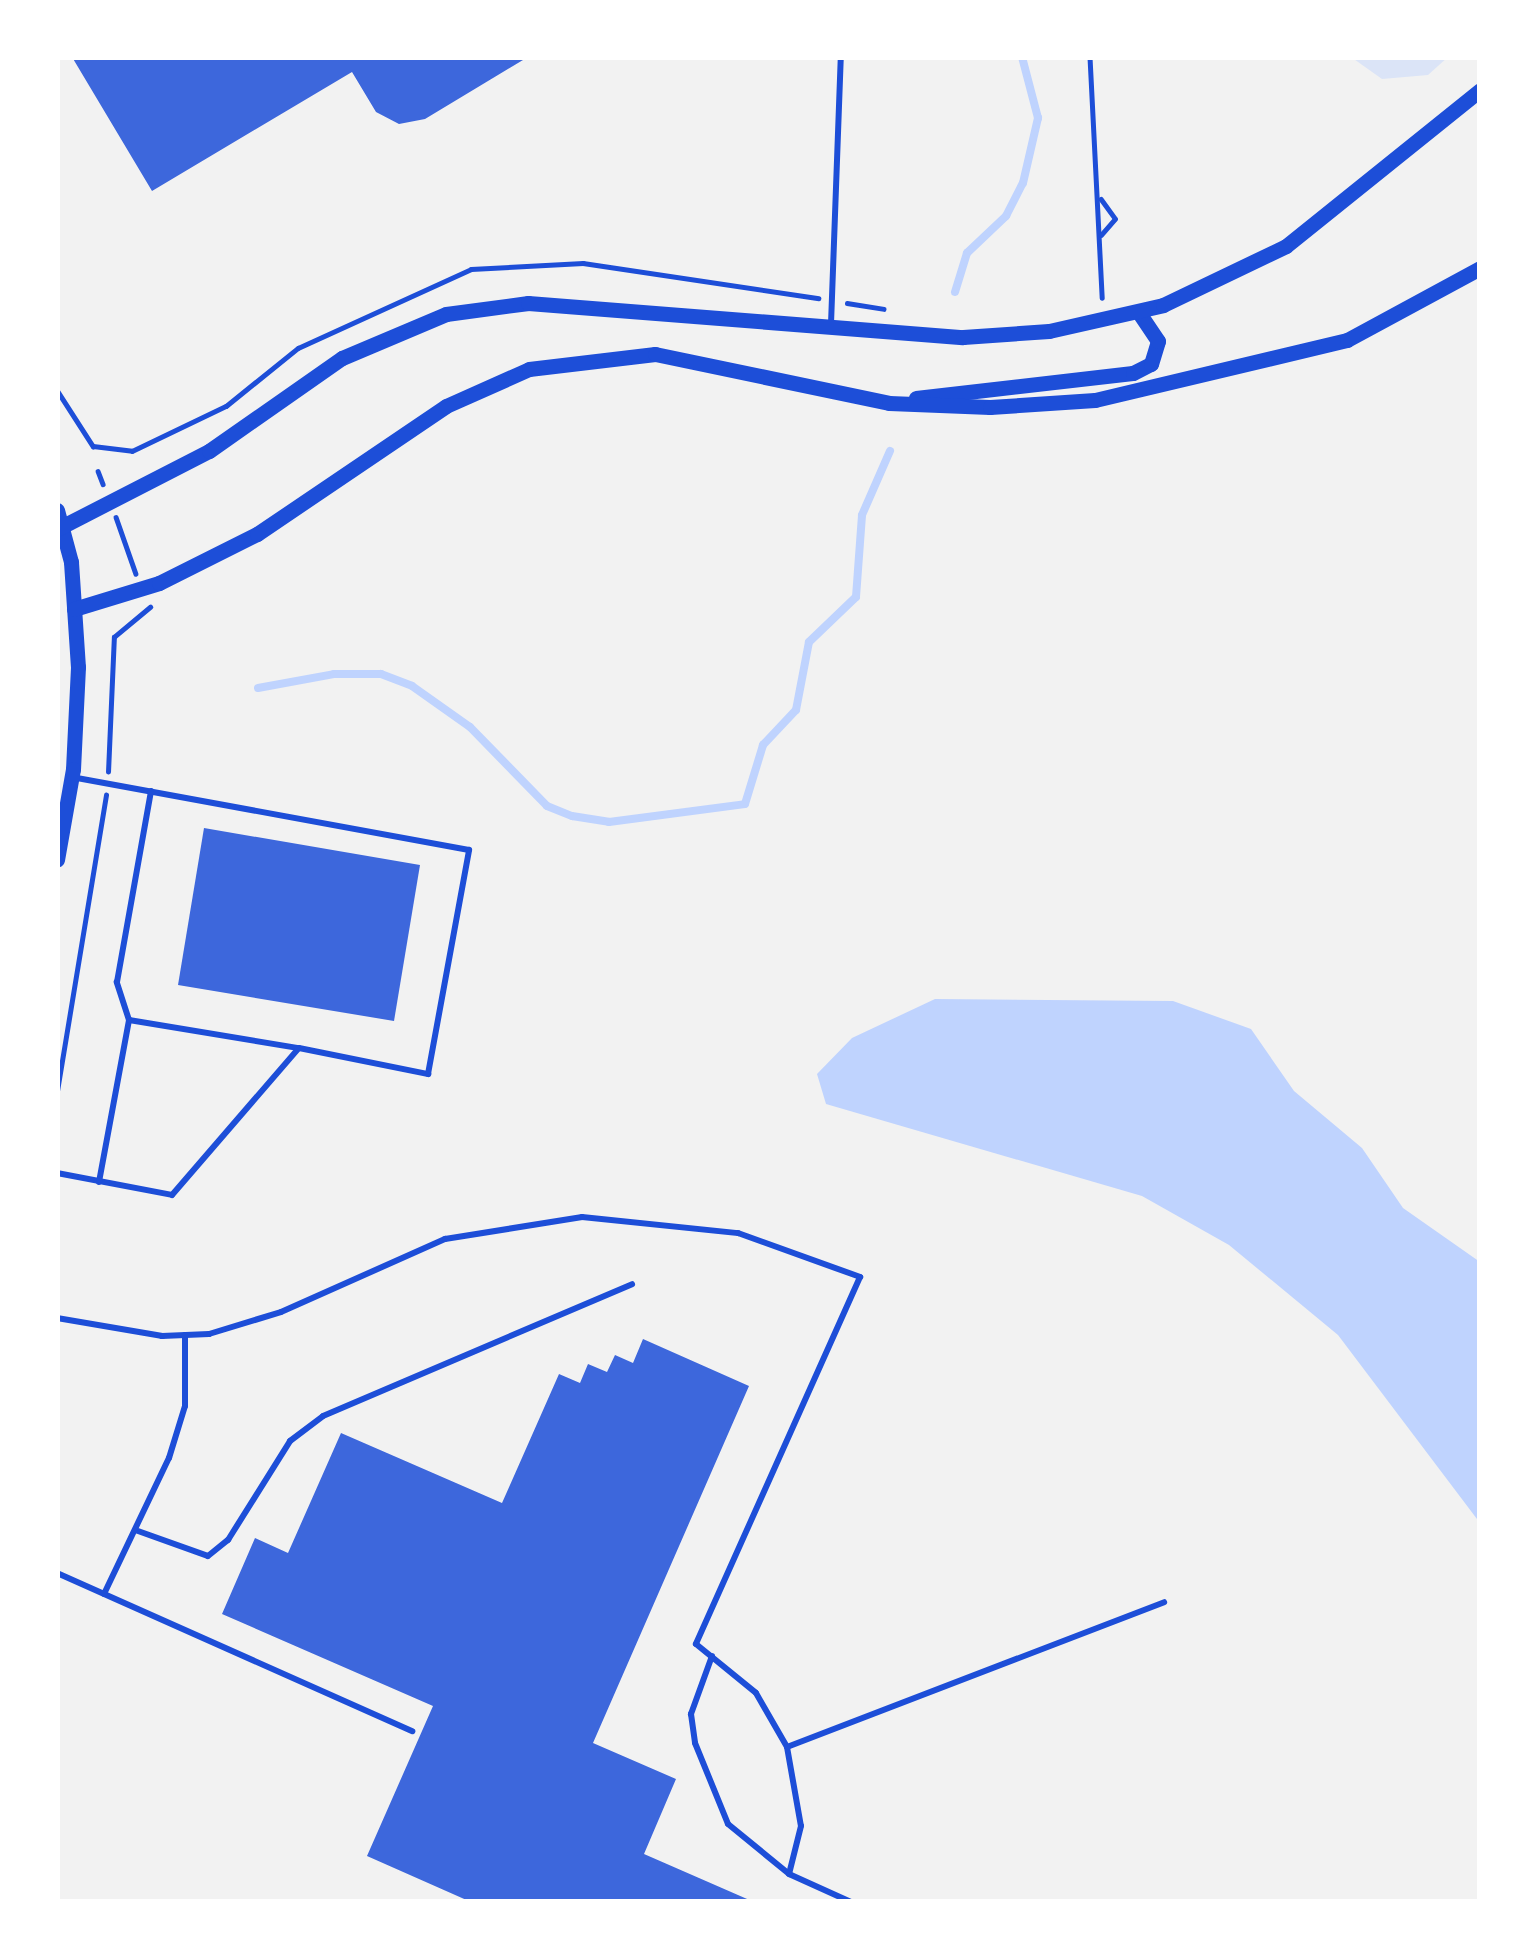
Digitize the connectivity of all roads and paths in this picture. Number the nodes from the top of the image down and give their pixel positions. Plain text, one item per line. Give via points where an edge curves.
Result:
1 (841, 57) edge
2 (1090, 57) edge
3 (1480, 90) edge
4 (1100, 200) junction
5 (1101, 235) junction
6 (1480, 268) edge
7 (1139, 313) junction
8 (1101, 322) junction
9 (831, 328) junction
10 (889, 403) junction
11 (58, 521) edge
12 (119, 526) dead end
13 (134, 570) dead end
14 (74, 609) junction
15 (152, 612) dead end
16 (71, 778) junction
17 (107, 783) junction
18 (151, 790) junction
19 (57, 860) edge
20 (128, 1020) junction
21 (299, 1048) junction
22 (57, 1091) edge
23 (57, 1173) edge
24 (99, 1182) junction
25 (632, 1285) dead end
26 (57, 1318) edge
27 (185, 1335) junction
28 (138, 1531) junction
29 (57, 1574) edge
30 (104, 1594) junction
31 (1164, 1602) dead end
32 (712, 1656) junction
33 (412, 1731) dead end
34 (787, 1747) junction
35 (789, 1874) junction
36 (851, 1902) edge

1 - 9 lane
2 - 4 path
3 - 7 street via 1286,246 1232,278
4 - 5 path
4 - 5 path via 1115,219
5 - 8 path
6 - 10 street via 1347,340 1241,370 1061,403
7 - 8 street
7 - 10 street via 1158,341 1151,364 1133,373
8 - 9 street via 1003,336
9 - 11 street via 528,304 446,314 342,358 209,451
10 - 14 street via 655,354 529,369 446,406 240,543 159,583
11 - 14 street
12 - 13 path
14 - 16 street
15 - 17 path via 114,638
16 - 17 lane
16 - 19 street
17 - 18 lane
17 - 22 path
18 - 20 lane via 117,982
18 - 21 lane via 470,850 428,1074
20 - 21 lane
20 - 24 lane
21 - 24 lane via 172,1195
23 - 24 lane
25 - 28 lane via 322,1416 290,1442 228,1540 208,1556
26 - 27 lane
27 - 28 lane via 185,1406
27 - 32 lane via 241,1327 445,1239 528,1221 666,1220 811,1254 860,1277 696,1644
28 - 30 lane
29 - 30 lane
30 - 33 lane
31 - 34 lane
32 - 34 lane via 756,1694
32 - 35 lane via 691,1714 695,1743 728,1824
34 - 35 lane via 800,1784 801,1826
35 - 36 lane

